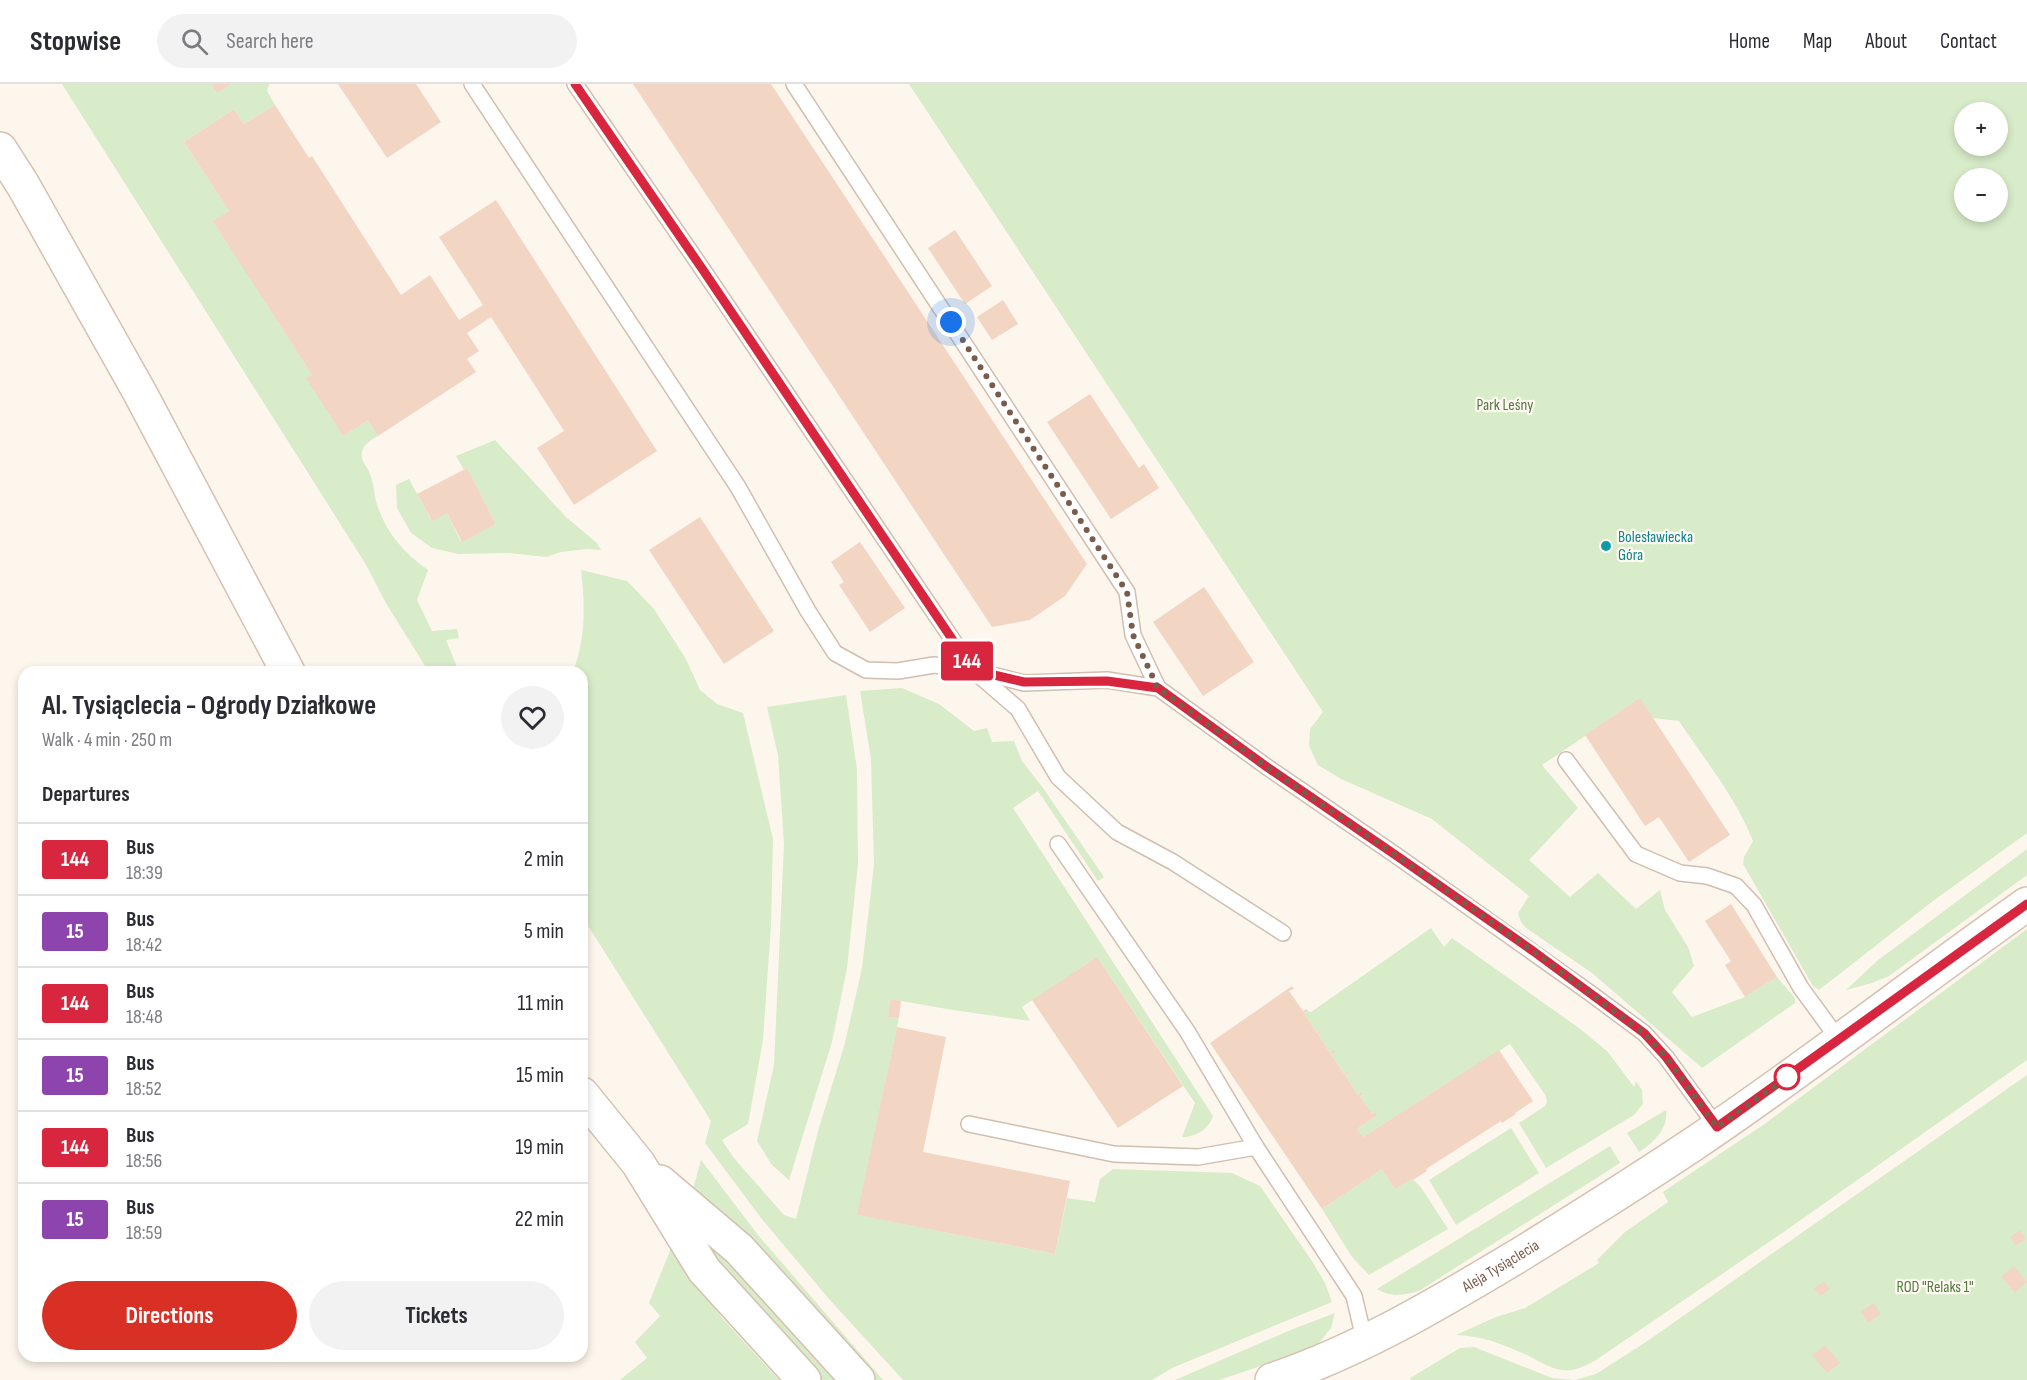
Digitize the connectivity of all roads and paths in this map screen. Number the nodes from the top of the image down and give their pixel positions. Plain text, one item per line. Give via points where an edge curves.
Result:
1 (472, 84) edge
2 (575, 84) edge
3 (794, 84) edge
4 (0, 148) edge
5 (285, 666) edge
6 (973, 670) junction
7 (1158, 688) junction
8 (1566, 760) dead end
9 (1058, 844) dead end
10 (2027, 904) edge
11 (1283, 933) dead end
12 (1839, 1040) junction
13 (588, 1101) edge
14 (969, 1124) dead end
15 (1717, 1127) junction
16 (1256, 1147) junction
17 (638, 1163) junction
18 (1365, 1343) junction
19 (804, 1380) edge
20 (858, 1380) edge
21 (1272, 1380) edge

1 - 6 lane via 738,487 835,652 866,670 898,671 934,665
2 - 6 lane
3 - 7 lane via 1127,592 1133,635
4 - 5 main road via 140,393
6 - 7 lane via 1024,682 1107,681
6 - 11 lane via 1018,709 1058,777 1116,831 1173,862
7 - 15 lane via 1644,1033
8 - 12 lane via 1636,854 1680,873 1707,876 1736,886 1754,905 1801,988
9 - 16 lane via 1187,1031
10 - 12 main road, Aleja Tysiąclecia
12 - 15 main road, Aleja Tysiąclecia
13 - 17 main road
14 - 16 lane via 1114,1154 1198,1157
15 - 18 main road, Aleja Tysiąclecia via 1551,1236
16 - 18 lane via 1354,1296
17 - 19 main road via 704,1270
17 - 20 main road via 739,1249
18 - 21 main road, Aleja Tysiąclecia

